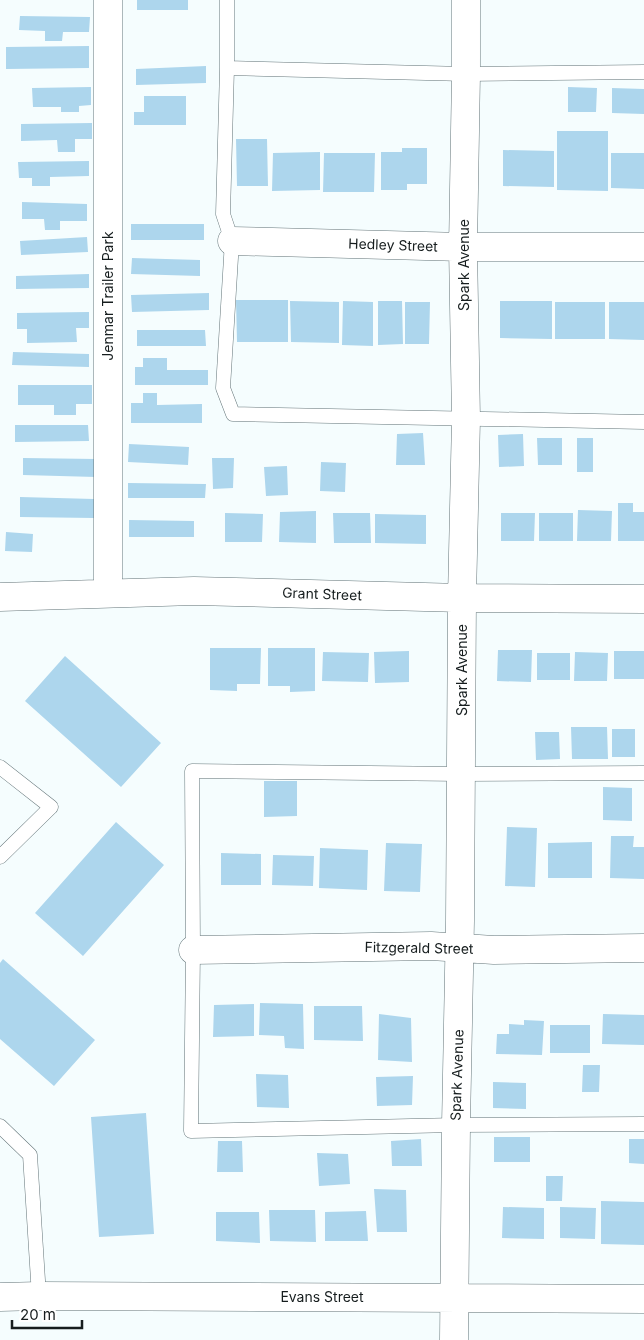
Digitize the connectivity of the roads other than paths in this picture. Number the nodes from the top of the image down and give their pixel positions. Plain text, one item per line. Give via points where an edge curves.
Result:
1 (108, 0) edge
2 (227, 0) edge
3 (466, 0) edge
4 (227, 68) junction
5 (644, 72) edge
6 (466, 74) junction
7 (232, 241) junction
8 (463, 247) junction
9 (644, 247) edge
10 (466, 419) junction
11 (644, 422) edge
12 (108, 593) junction
13 (0, 597) edge
14 (462, 598) junction
15 (644, 599) edge
16 (0, 767) edge
17 (644, 773) edge
18 (461, 774) junction
19 (0, 857) edge
20 (459, 947) junction
21 (644, 948) edge
22 (193, 950) junction
23 (644, 1124) edge
24 (456, 1125) junction
25 (0, 1126) edge
26 (39, 1296) junction
27 (0, 1297) edge
28 (454, 1298) junction
29 (644, 1299) edge
30 (454, 1340) edge

1 - 12 street, Jenmar Trailer Park
2 - 4 lane
3 - 6 street, Spark Avenue
4 - 6 lane
4 - 7 lane via 223,214
5 - 6 lane
6 - 8 street, Spark Avenue
7 - 8 street, Hedley Street
7 - 10 lane via 223,388 233,414
8 - 9 street, Hedley Street
8 - 10 street, Spark Avenue
10 - 11 lane
10 - 14 street, Spark Avenue
12 - 13 street, Grant Street
12 - 14 street, Grant Street via 194,590
14 - 15 street, Grant Street
14 - 18 street, Spark Avenue
16 - 19 lane via 51,807
17 - 18 lane
18 - 20 street, Spark Avenue
18 - 22 lane via 192,771
20 - 21 street, Fitzgerald Street via 494,950
20 - 22 street, Fitzgerald Street
20 - 24 street, Spark Avenue
22 - 24 lane via 191,1131
23 - 24 lane
24 - 28 street, Spark Avenue
25 - 26 lane via 30,1155
26 - 27 street, Evans Street
26 - 28 street, Evans Street
28 - 29 street, Evans Street
28 - 30 street, Spark Avenue

